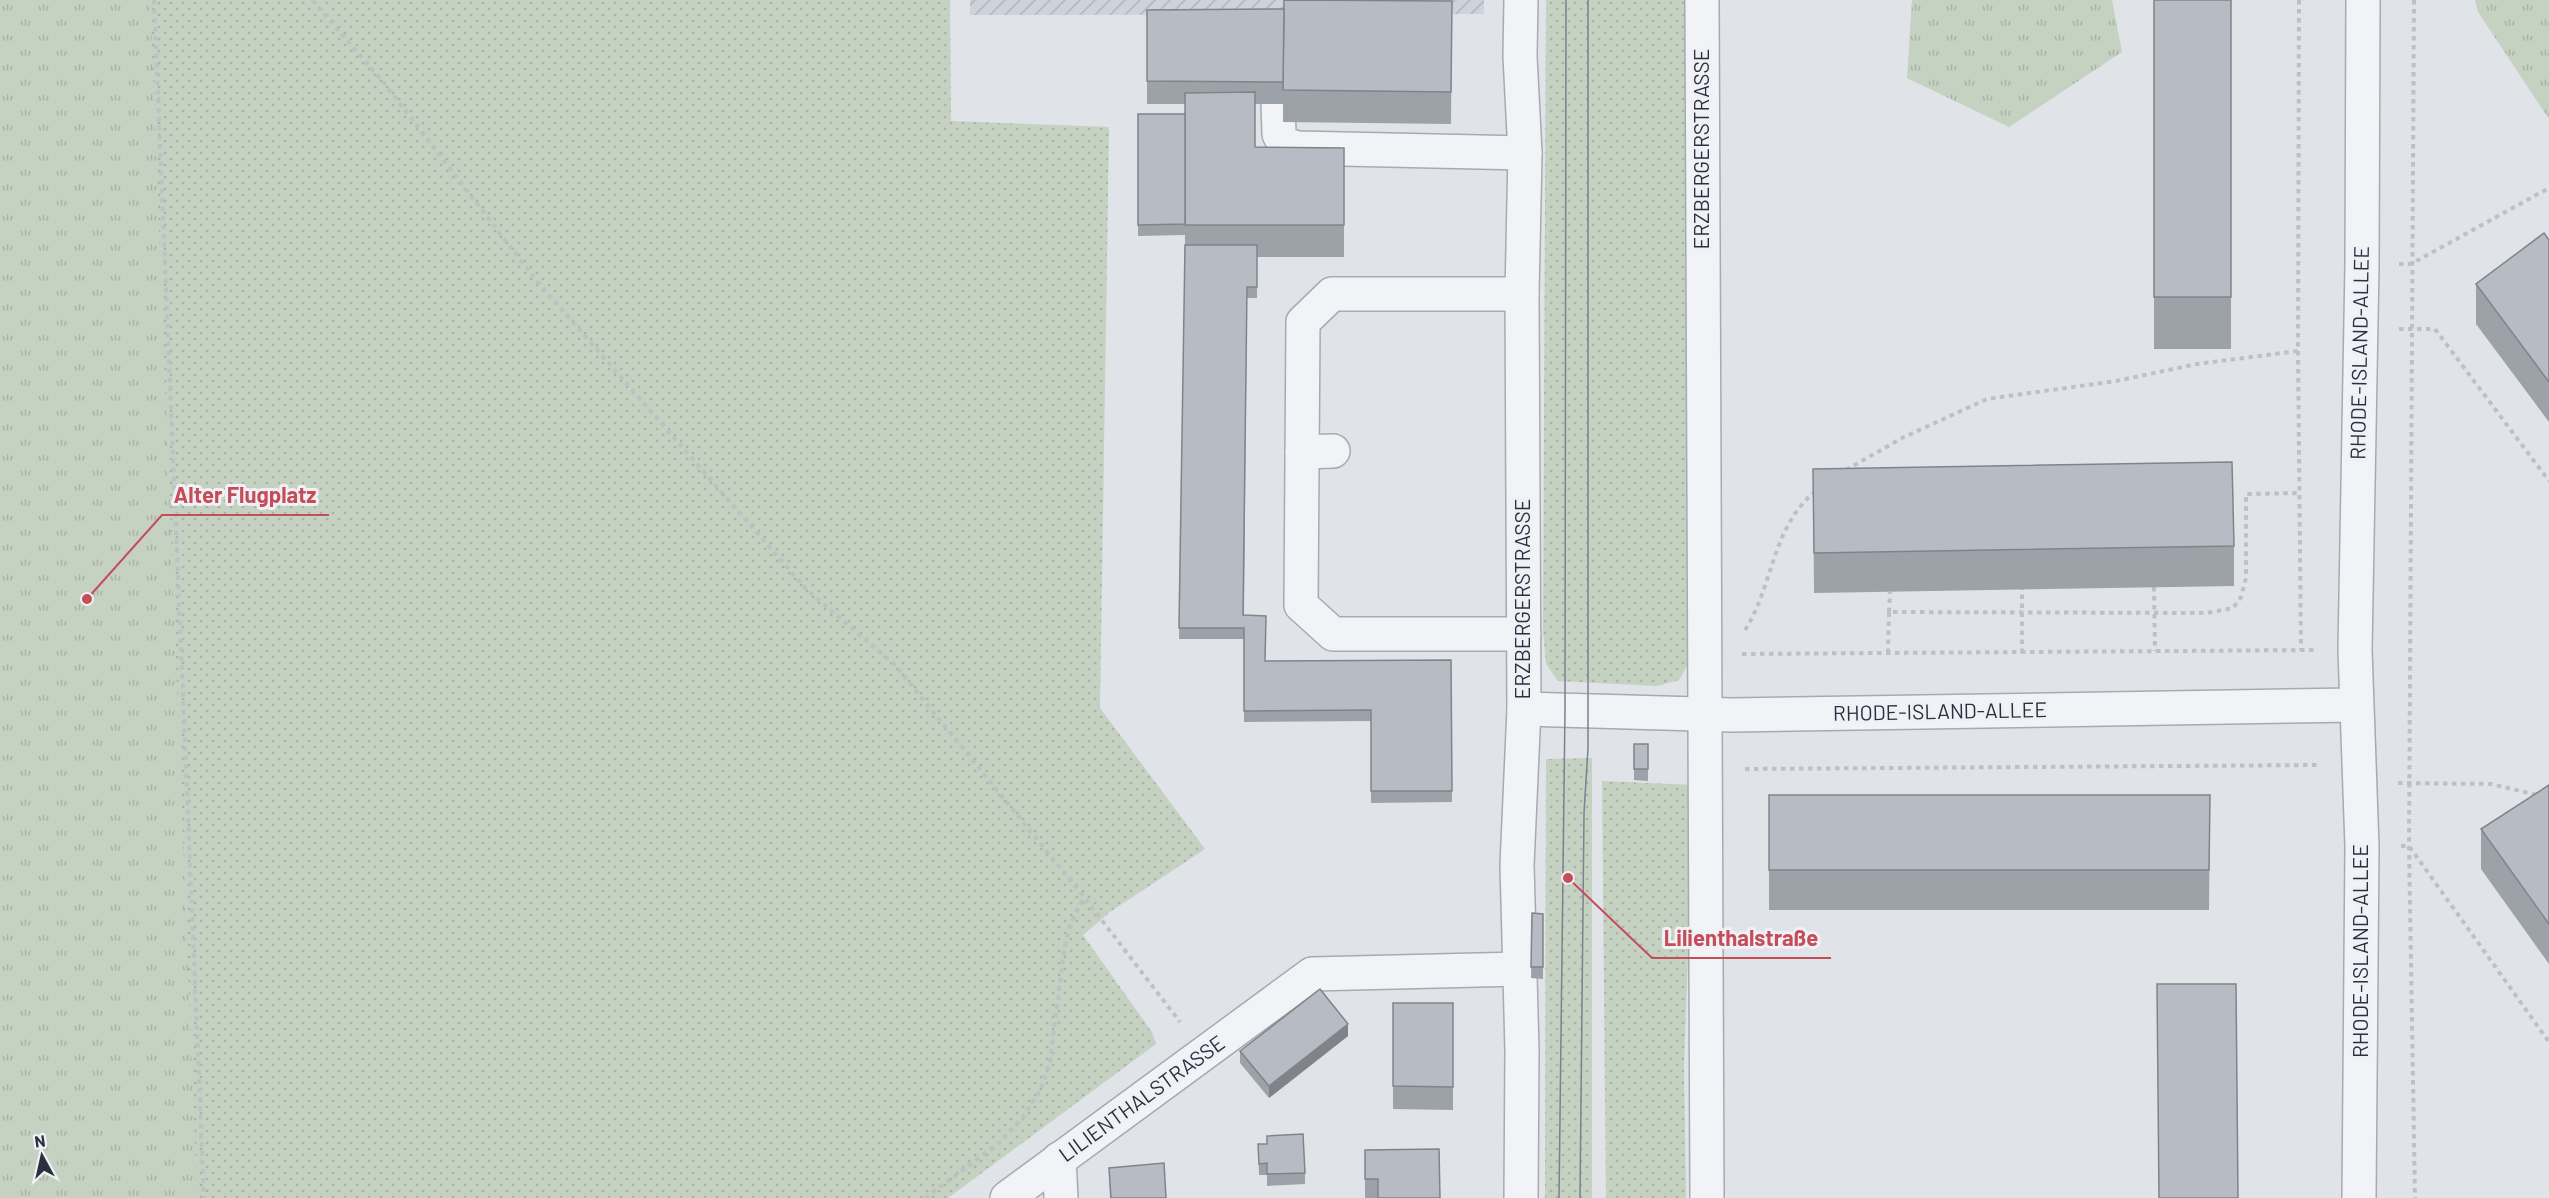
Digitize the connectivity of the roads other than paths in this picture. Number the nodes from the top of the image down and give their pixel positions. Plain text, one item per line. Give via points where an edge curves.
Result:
1 (1521, 0) edge
2 (1702, 0) edge
3 (2363, 0) edge
4 (1278, 104) edge
5 (1525, 153) junction
6 (1522, 294) junction
7 (1524, 634) junction
8 (2356, 705) junction
9 (1524, 709) junction
10 (1704, 715) junction
11 (1520, 969) junction
12 (1059, 1159) junction
13 (1007, 1198) edge
14 (1061, 1198) edge
15 (1521, 1198) edge
16 (1707, 1198) edge
17 (2359, 1198) edge

1 - 5 street, ERZBERGERSTRASSE
2 - 10 street, ERZBERGERSTRASSE
3 - 8 street, RHODE-ISLAND-ALLEE
4 - 5 street via 1279,134 1284,144 1298,148
5 - 6 street, ERZBERGERSTRASSE
6 - 7 street, ERZBERGERSTRASSE
6 - 7 street via 1332,294 1303,322 1317,451 1301,605 1333,634
7 - 9 street, ERZBERGERSTRASSE
8 - 10 street, RHODE-ISLAND-ALLEE
8 - 17 street, RHODE-ISLAND-ALLEE via 2362,846
9 - 10 street, RHODE-ISLAND-ALLEE
9 - 11 street, ERZBERGERSTRASSE via 1517,865
10 - 16 street, ERZBERGERSTRASSE
11 - 12 street, LILIENTHALSTRASSE via 1312,974
11 - 15 street, ERZBERGERSTRASSE
12 - 13 street, LILIENTHALSTRASSE
12 - 14 street

